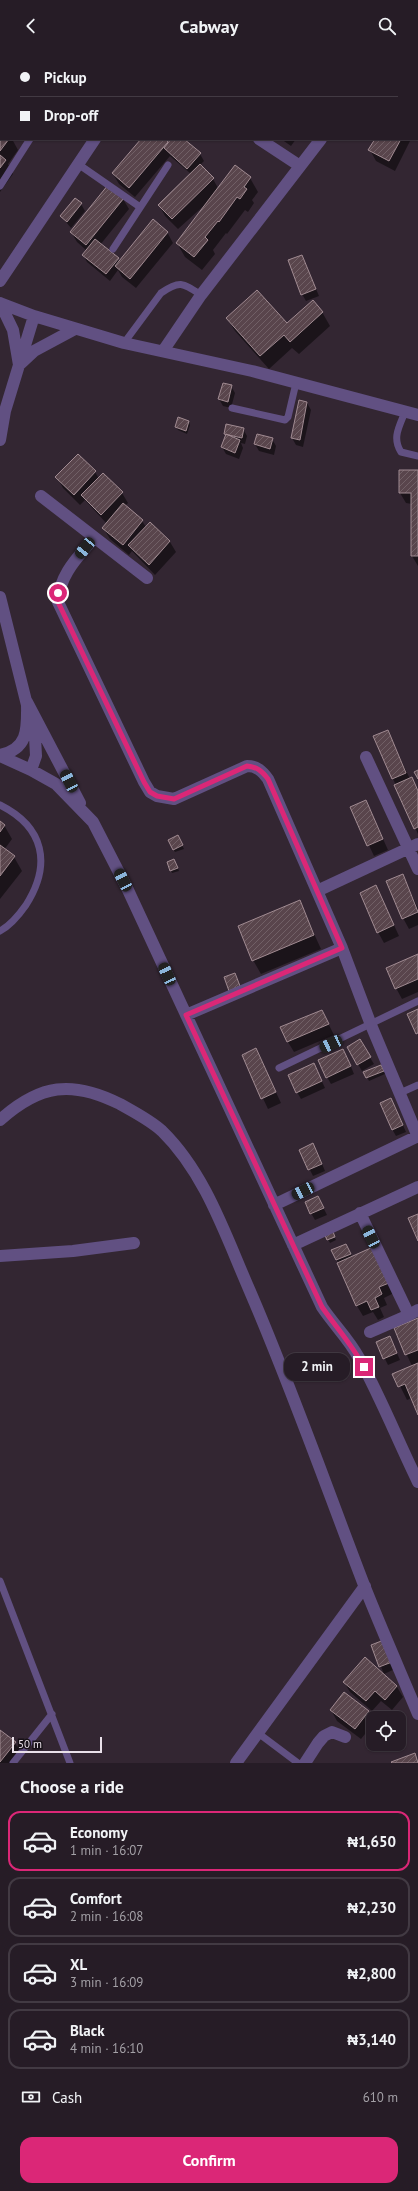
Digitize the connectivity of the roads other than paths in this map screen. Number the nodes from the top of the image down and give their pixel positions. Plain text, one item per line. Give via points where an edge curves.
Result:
1 (29, 140) edge
2 (94, 140) edge
3 (261, 140) edge
4 (320, 140) edge
5 (78, 164) junction
6 (168, 165) dead end
7 (300, 166) junction
8 (0, 186) edge
9 (140, 207) junction
10 (113, 249) dead end
11 (0, 281) edge
12 (201, 295) junction
13 (0, 303) edge
14 (34, 316) junction
15 (75, 329) junction
16 (124, 343) junction
17 (163, 351) junction
18 (19, 365) junction
19 (296, 383) junction
20 (232, 408) dead end
21 (405, 412) junction
22 (418, 416) edge
23 (0, 440) edge
24 (418, 456) edge
25 (41, 496) dead end
26 (94, 538) junction
27 (148, 578) dead end
28 (0, 597) edge
29 (27, 702) junction
30 (0, 755) edge
31 (366, 757) dead end
32 (31, 770) junction
33 (0, 805) edge
34 (93, 822) junction
35 (413, 847) edge
36 (418, 869) edge
37 (317, 891) junction
38 (0, 930) edge
39 (342, 948) junction
40 (418, 1002) edge
41 (186, 1015) junction
42 (371, 1025) junction
43 (279, 1068) dead end
44 (418, 1085) edge
45 (400, 1092) junction
46 (0, 1120) edge
47 (418, 1136) edge
48 (418, 1187) edge
49 (274, 1205) junction
50 (360, 1213) junction
51 (134, 1243) dead end
52 (293, 1245) junction
53 (0, 1256) edge
54 (413, 1312) edge
55 (370, 1332) dead end
56 (416, 1474) edge
57 (1, 1586) edge
58 (365, 1586) junction
59 (52, 1714) junction
60 (418, 1714) edge
61 (258, 1734) junction
62 (345, 1737) dead end
63 (13, 1763) edge
64 (70, 1763) edge
65 (236, 1763) edge
66 (298, 1763) edge
67 (305, 1763) edge

1 - 8 lane
2 - 5 street
3 - 7 street
4 - 7 street
5 - 9 lane
5 - 11 street
6 - 9 lane
7 - 12 street
9 - 10 lane
12 - 16 lane via 185,284 169,287 161,293
12 - 17 street
13 - 14 street
13 - 18 street via 13,330
14 - 15 street
14 - 18 street
15 - 16 street
15 - 18 street via 34,351
16 - 17 street
17 - 19 street
18 - 23 street via 5,411
19 - 20 lane via 288,417 285,420
19 - 21 street
21 - 22 street
21 - 24 lane via 395,438 397,445 401,452
25 - 26 street
26 - 27 street
26 - 37 street via 61,582 58,602 150,792 174,799 247,766 258,769 268,779
28 - 29 street
29 - 30 street via 27,732 22,742 16,748
29 - 32 street via 35,737 36,756
29 - 34 street
30 - 32 street
31 - 35 street
32 - 34 street via 56,784
33 - 38 lane via 26,823 37,839 42,862 39,882 30,898 19,915 6,928
34 - 41 street via 128,890
35 - 36 street
35 - 37 street
37 - 39 street
39 - 41 street
39 - 42 street
40 - 42 lane
41 - 49 street
42 - 43 lane
42 - 45 street
44 - 45 lane
45 - 47 street
46 - 58 street via 42,1092 62,1088 81,1090 109,1099 136,1112 161,1130 187,1160 208,1196 270,1337
47 - 49 street
48 - 50 street
49 - 52 street
50 - 52 street
50 - 54 street
51 - 53 street via 73,1251
52 - 56 street via 322,1307 344,1334 358,1357
54 - 55 street
57 - 59 lane
58 - 60 street
58 - 61 street
59 - 63 lane
59 - 64 lane
61 - 65 street
61 - 66 lane
62 - 67 street via 332,1732 324,1736

